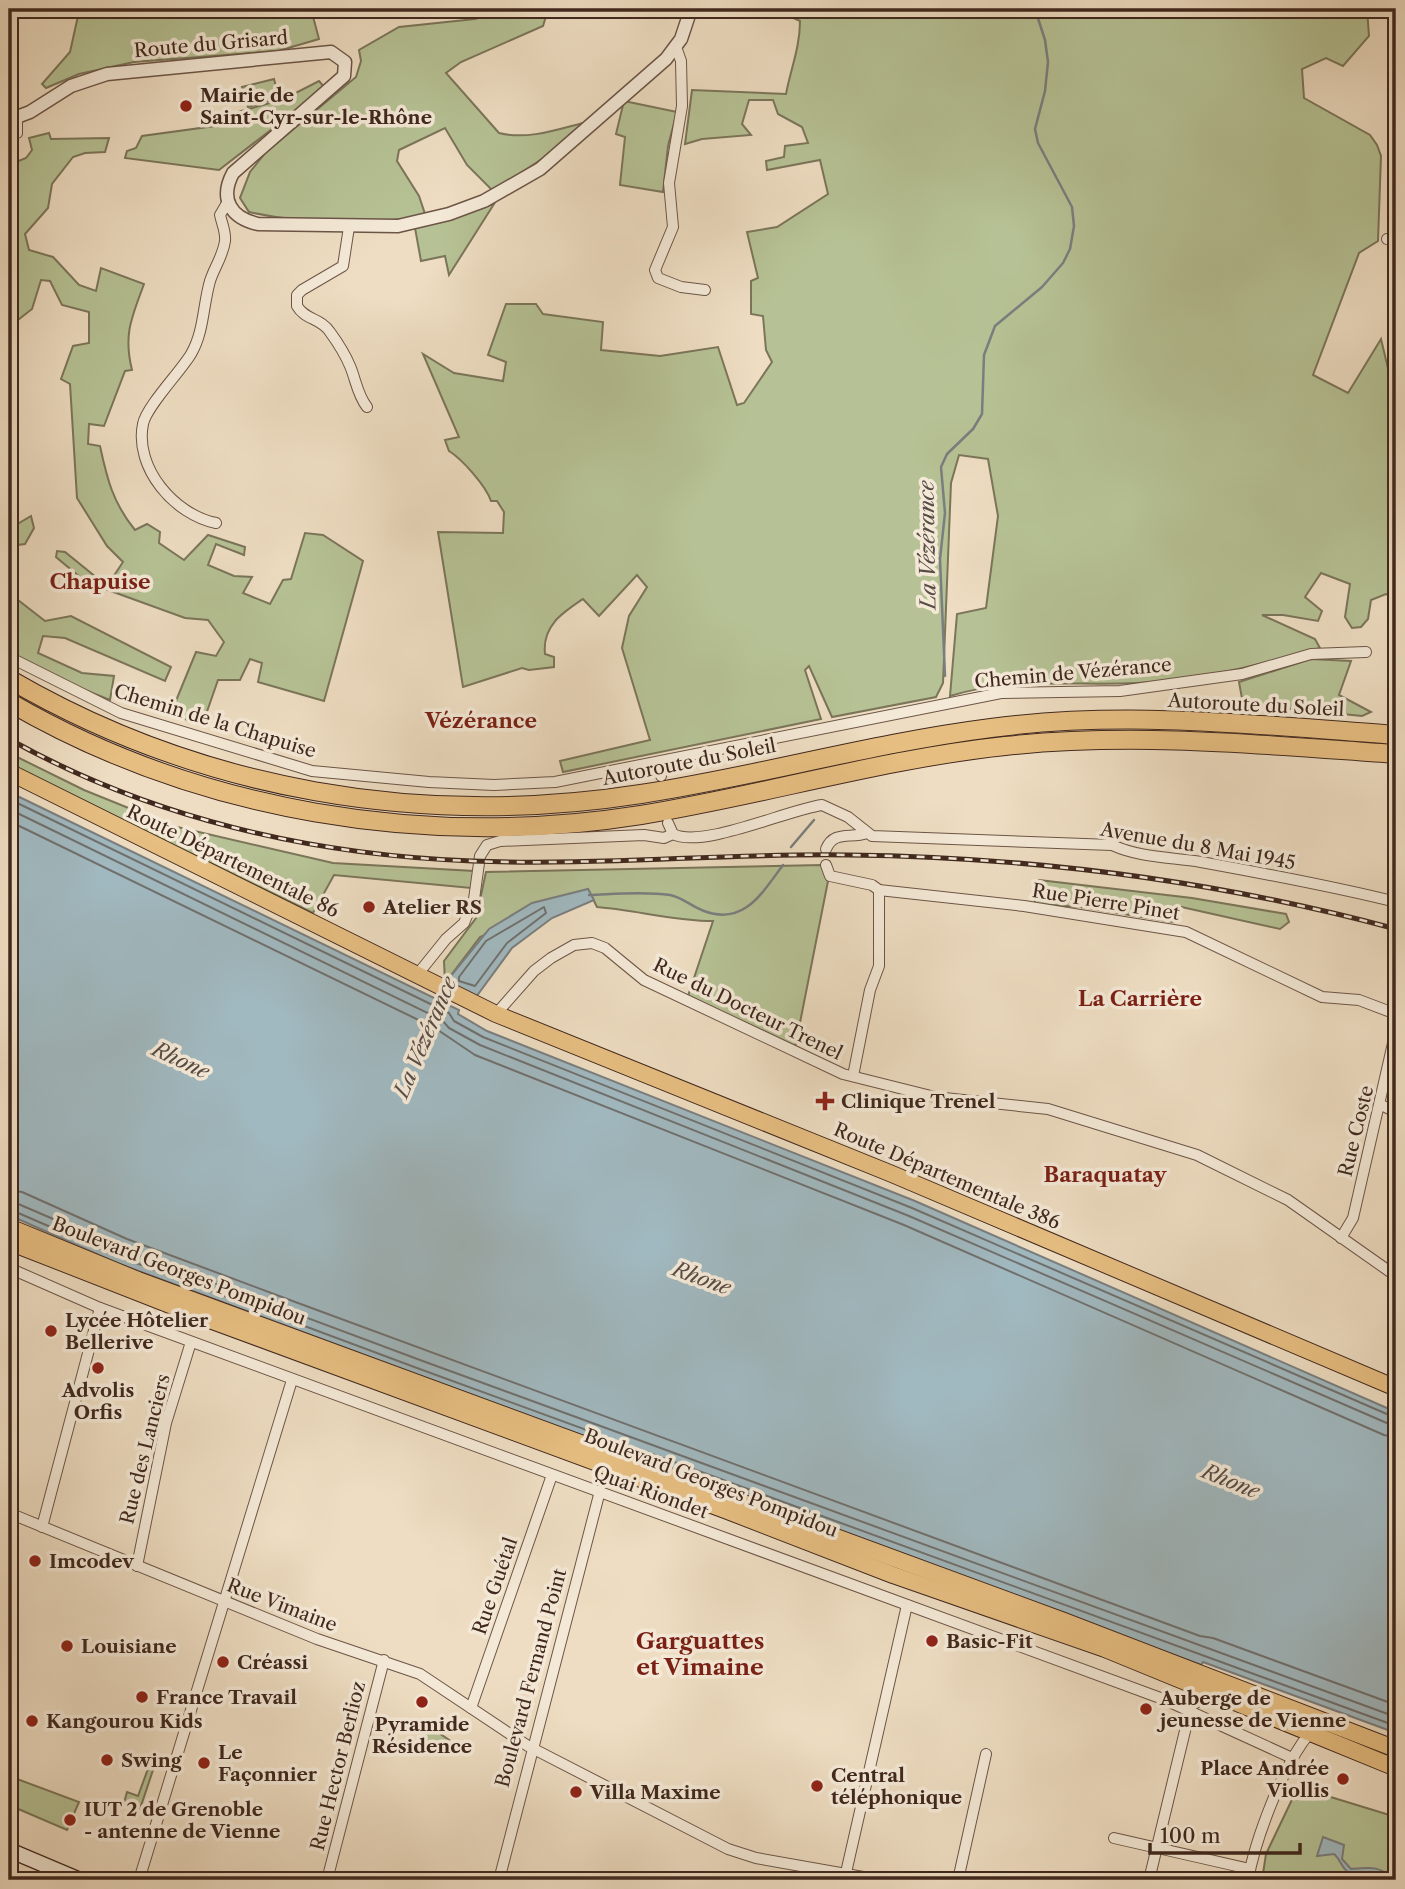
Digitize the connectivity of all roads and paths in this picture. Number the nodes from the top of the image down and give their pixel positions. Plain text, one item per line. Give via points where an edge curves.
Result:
1 (691, 9) edge
2 (676, 47) junction
3 (13, 119) edge
4 (9, 136) edge
5 (227, 203) junction
6 (349, 227) junction
7 (705, 290) dead end
8 (367, 407) dead end
9 (216, 523) dead end
10 (1366, 652) dead end
11 (9, 657) edge
12 (9, 679) edge
13 (9, 702) edge
14 (1396, 735) edge
15 (1396, 754) edge
16 (659, 762) junction
17 (9, 772) edge
18 (661, 776) dead end
19 (667, 823) dead end
20 (867, 833) junction
21 (673, 834) junction
22 (826, 849) dead end
23 (825, 865) dead end
24 (879, 890) junction
25 (1396, 902) edge
26 (417, 975) junction
27 (439, 987) joint
28 (488, 1010) junction
29 (1396, 1014) edge
30 (1396, 1030) edge
31 (853, 1076) junction
32 (1381, 1105) junction
33 (1396, 1112) edge
34 (9, 1227) edge
35 (1341, 1238) junction
36 (9, 1241) edge
37 (9, 1268) edge
38 (1396, 1276) edge
39 (100, 1308) junction
40 (191, 1342) junction
41 (292, 1380) junction
42 (1396, 1388) edge
43 (552, 1475) junction
44 (600, 1490) junction
45 (9, 1513) edge
46 (42, 1527) junction
47 (137, 1566) junction
48 (225, 1603) junction
49 (907, 1605) junction
50 (384, 1660) junction
51 (1236, 1687) junction
52 (1209, 1691) junction
53 (471, 1708) junction
54 (1189, 1712) junction
55 (1309, 1734) junction
56 (532, 1748) junction
57 (1396, 1749) edge
58 (986, 1754) dead end
59 (1292, 1758) junction
60 (1396, 1768) edge
61 (1114, 1838) dead end
62 (1156, 1848) junction
63 (9, 1850) edge
64 (1249, 1875) edge
65 (499, 1877) edge
66 (845, 1877) edge
67 (80, 1880) edge
68 (139, 1880) edge
69 (327, 1880) edge
70 (880, 1880) edge
71 (958, 1880) edge
72 (1149, 1880) edge

1 - 2 street
2 - 6 street via 540,169 507,190 432,219 398,226
2 - 7 street via 681,61 682,106 669,183 673,227 655,270 659,278 681,287
3 - 4 street via 17,133
3 - 5 street, Route du Grisard via 71,86 107,74 319,52 337,54 346,68 339,83 233,173
5 - 6 street via 239,217 258,224
5 - 9 street via 220,215 225,240 209,282 198,338 143,422 149,464 163,491 182,509
6 - 8 street via 343,266 302,290 297,306 328,329 346,356 359,397
10 - 16 street, Chemin de Vézérance via 1311,654 1242,674 1120,691 1001,693
11 - 16 street, Chemin de la Chapuise via 121,713 312,771 494,785 555,782
12 - 14 highway, Autoroute du Soleil via 121,736 234,775 303,791 436,807 545,805 642,794 892,743 1040,723 1155,720
13 - 15 highway, Autoroute du Soleil via 115,755 228,793 300,810 435,826 596,821 945,755 1053,742 1153,738
16 - 18 street
17 - 26 main road, Route Départementale 86
19 - 21 street
20 - 21 street via 836,809 822,805 709,835 689,838
20 - 22 street via 838,836
20 - 25 street, Avenue du 8 Mai 1945 via 1112,845 1136,855 1193,861
21 - 26 street via 487,845 480,856 470,912
23 - 24 street, Rue Pierre Pinet via 830,876
24 - 29 street, Rue Pierre Pinet via 1024,906 1186,932 1322,997 1359,1000
24 - 31 street via 879,966
26 - 27 main road, Route Départementale 86
27 - 28 main road, Route Départementale 386
28 - 31 street, Rue du Docteur Trenel via 551,958 574,945 592,943 644,979 784,1049
28 - 42 main road, Route Départementale 386
30 - 32 street, Rue Coste
31 - 35 street, Rue du Docteur Trenel via 935,1097 1048,1109 1175,1146 1279,1195
32 - 33 street
32 - 35 street, Rue Coste via 1353,1218
34 - 51 main road, Boulevard Georges Pompidou via 138,1280
35 - 38 street, Rue du Docteur Trenel
36 - 52 main road, Boulevard Georges Pompidou via 177,1308
37 - 39 street, Quai Riondet
39 - 40 street, Quai Riondet
39 - 46 street
40 - 41 street, Quai Riondet
40 - 47 street, Rue des Lanciers via 166,1423
41 - 43 street, Quai Riondet
41 - 48 street
43 - 44 street, Quai Riondet
43 - 53 street, Rue Guétal
44 - 49 street, Quai Riondet
44 - 56 street, Boulevard Fernand Point
45 - 46 street, Rue Vimaine
46 - 47 street, Rue Vimaine
47 - 48 street, Rue Vimaine
48 - 50 street, Rue Vimaine
48 - 68 street
49 - 54 street, Quai Riondet
49 - 66 street
50 - 53 street, Rue Vimaine via 420,1674
50 - 69 street, Rue Hector Berlioz
51 - 52 street
51 - 57 main road, Boulevard Georges Pompidou
52 - 54 street via 1192,1703
52 - 55 main road, Boulevard Georges Pompidou
53 - 56 street, Rue Vimaine
54 - 59 street, Quai Riondet
54 - 62 street
55 - 59 street
55 - 60 main road, Boulevard Georges Pompidou
56 - 65 street, Boulevard Fernand Point
56 - 66 street, Rue Vimaine via 729,1849
58 - 71 street
59 - 64 street via 1254,1847
61 - 62 street
62 - 64 street
62 - 72 street
63 - 67 main road
66 - 70 street, Rue Vimaine

